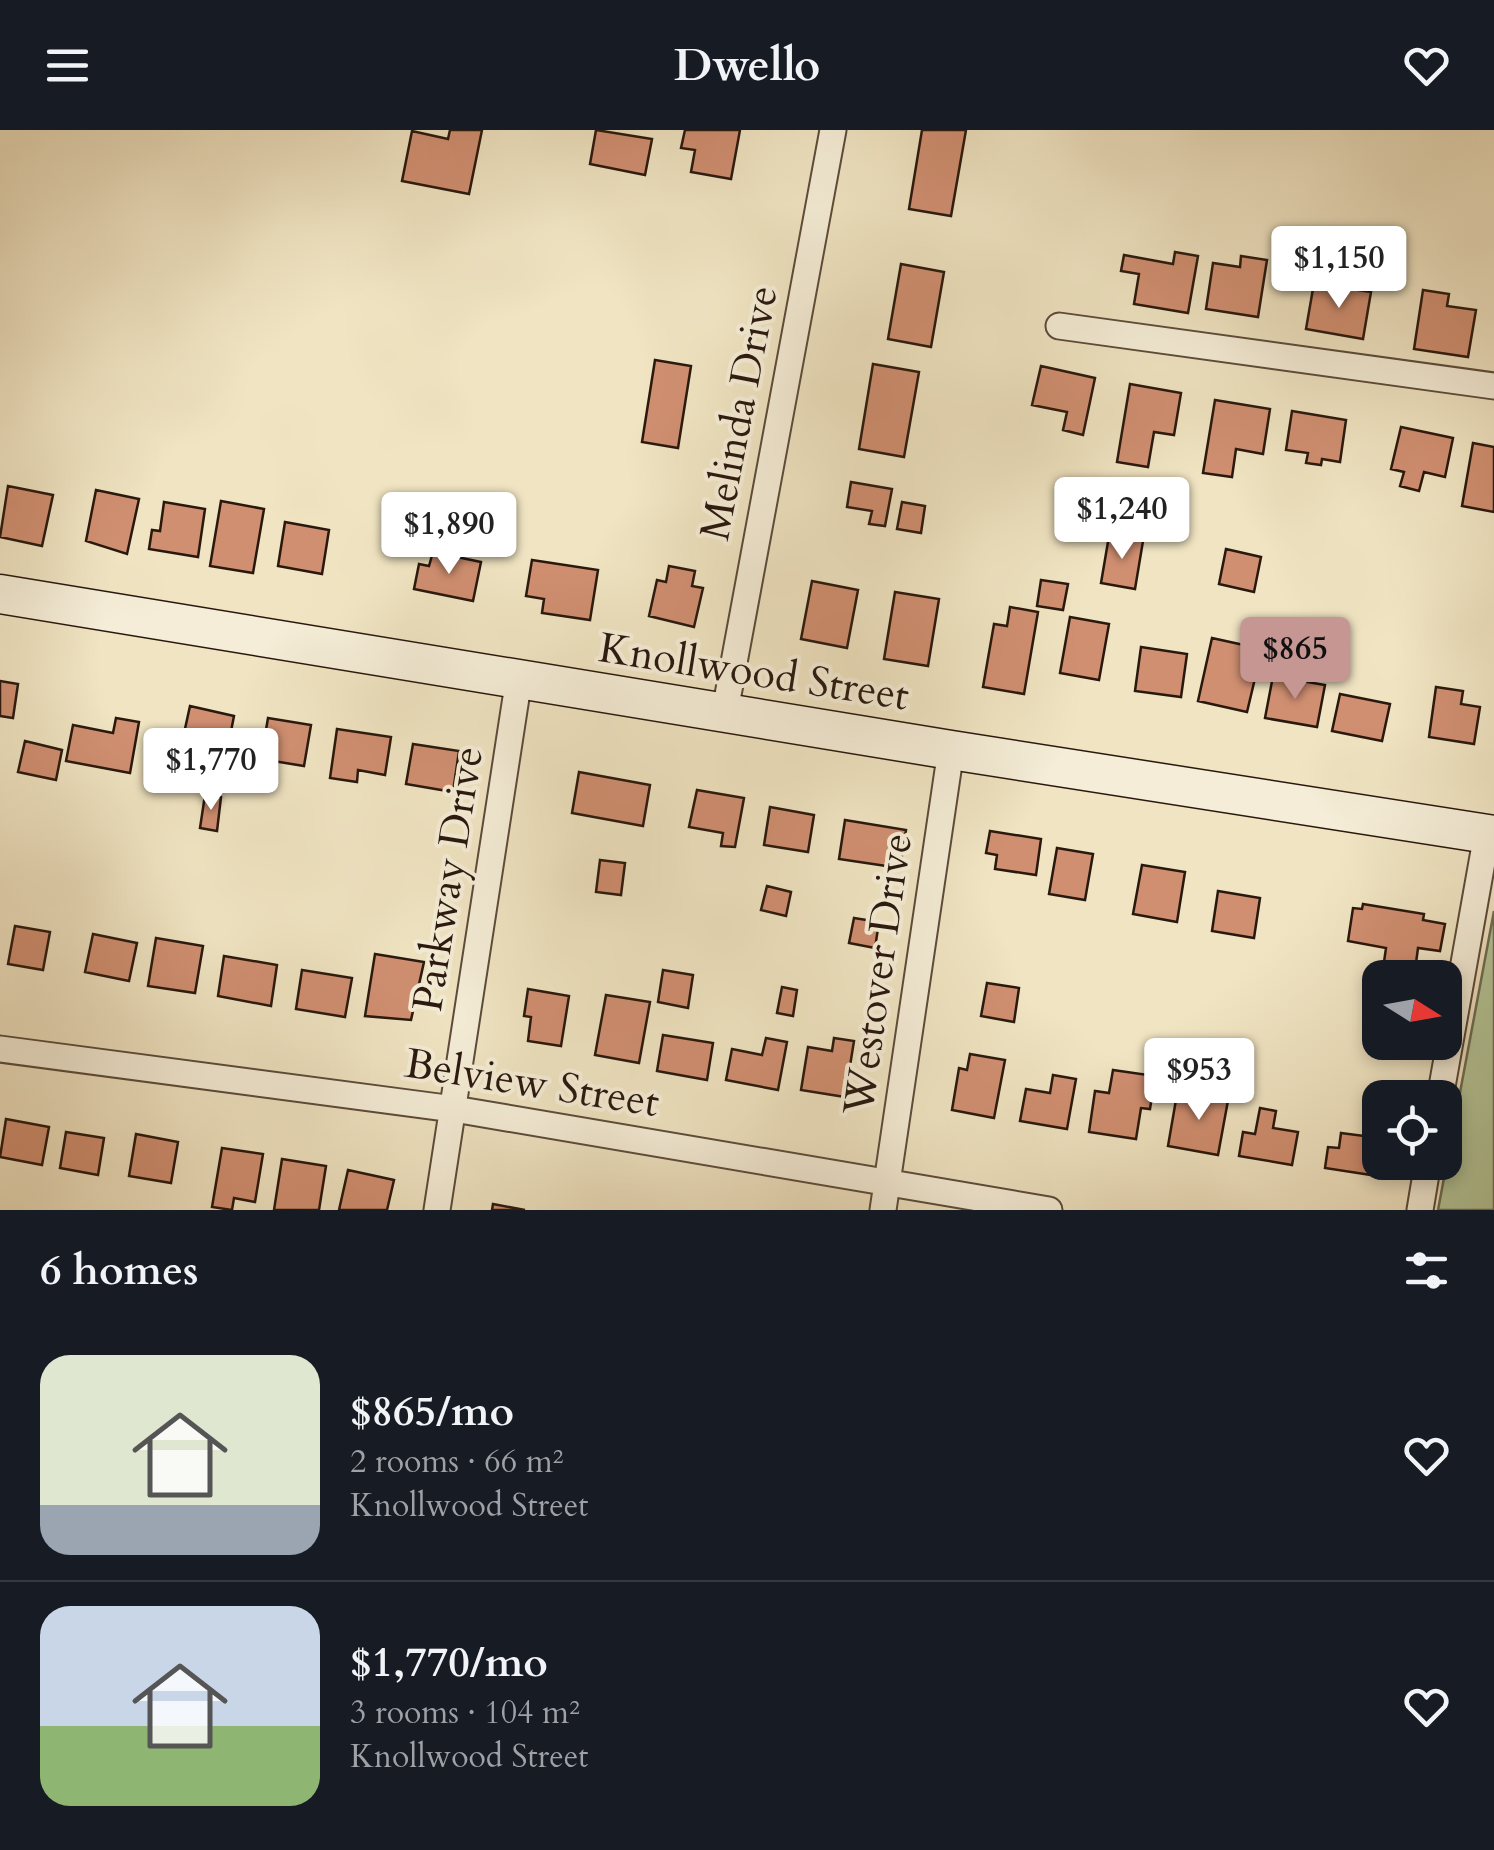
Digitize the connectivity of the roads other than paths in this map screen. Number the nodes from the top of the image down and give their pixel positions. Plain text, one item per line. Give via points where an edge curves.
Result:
1 (833, 130) edge
2 (1060, 326) dead end
3 (1494, 386) edge
4 (0, 594) edge
5 (519, 678) junction
6 (725, 711) junction
7 (951, 750) junction
8 (1491, 834) edge
9 (0, 1049) edge
10 (1443, 1080) edge
11 (454, 1110) junction
12 (888, 1180) junction
13 (1425, 1180) edge
14 (436, 1210) edge
15 (883, 1210) edge
16 (1048, 1210) edge
17 (1420, 1210) edge

1 - 6 street, Melinda Drive
2 - 3 street
4 - 5 main road, Knollwood Street
5 - 6 main road, Knollwood Street
5 - 11 street, Parkway Drive
6 - 7 main road, Knollwood Street
7 - 8 main road, Knollwood Street
7 - 12 street, Westover Drive
8 - 10 street
9 - 11 street, Belview Street
11 - 12 street, Belview Street
11 - 14 street, Parkway Drive
12 - 15 street, Westover Drive
12 - 16 street, Belview Street
13 - 17 street

